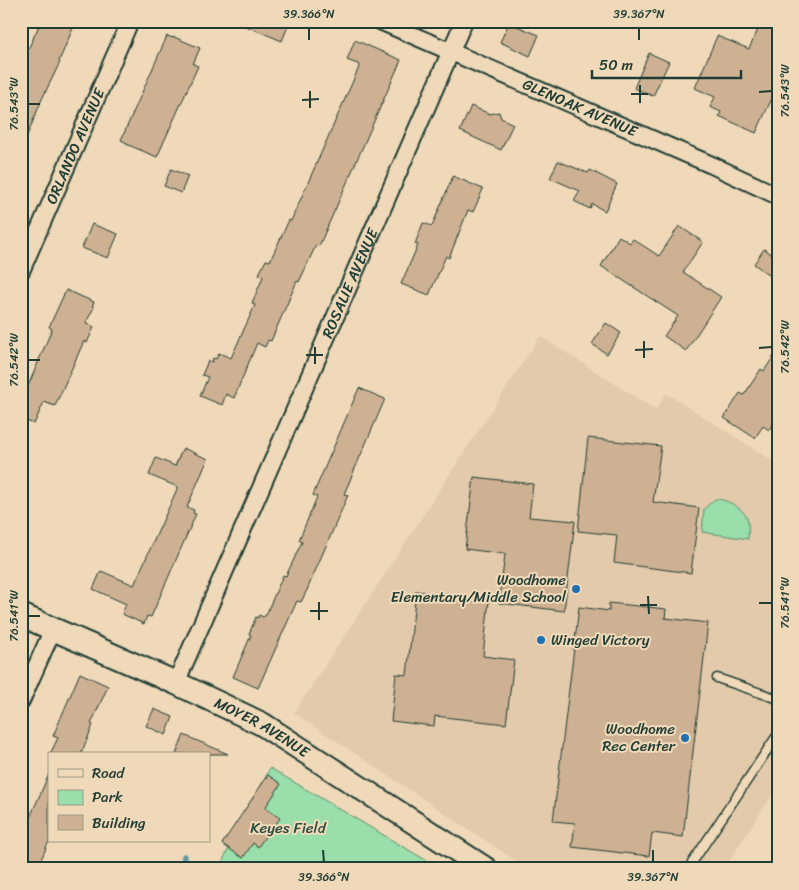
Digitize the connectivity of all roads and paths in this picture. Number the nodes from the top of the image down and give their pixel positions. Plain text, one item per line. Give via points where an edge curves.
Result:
1 (130, 21) edge
2 (380, 21) edge
3 (464, 21) edge
4 (450, 52) junction
5 (778, 196) edge
6 (21, 271) edge
7 (21, 615) edge
8 (53, 629) junction
9 (717, 678) dead end
10 (176, 682) junction
11 (778, 699) edge
12 (21, 702) edge
13 (778, 734) edge
14 (486, 869) edge
15 (688, 869) edge

1 - 6 street, ORLANDO AVENUE
2 - 4 street, GLENOAK AVENUE
3 - 4 street, ROSALIE AVENUE
4 - 5 street, GLENOAK AVENUE
4 - 10 street, ROSALIE AVENUE
7 - 8 street, MOYER AVENUE
8 - 10 street, MOYER AVENUE
8 - 12 street
9 - 11 lane
10 - 14 street, MOYER AVENUE via 262,724 302,748
13 - 15 lane

